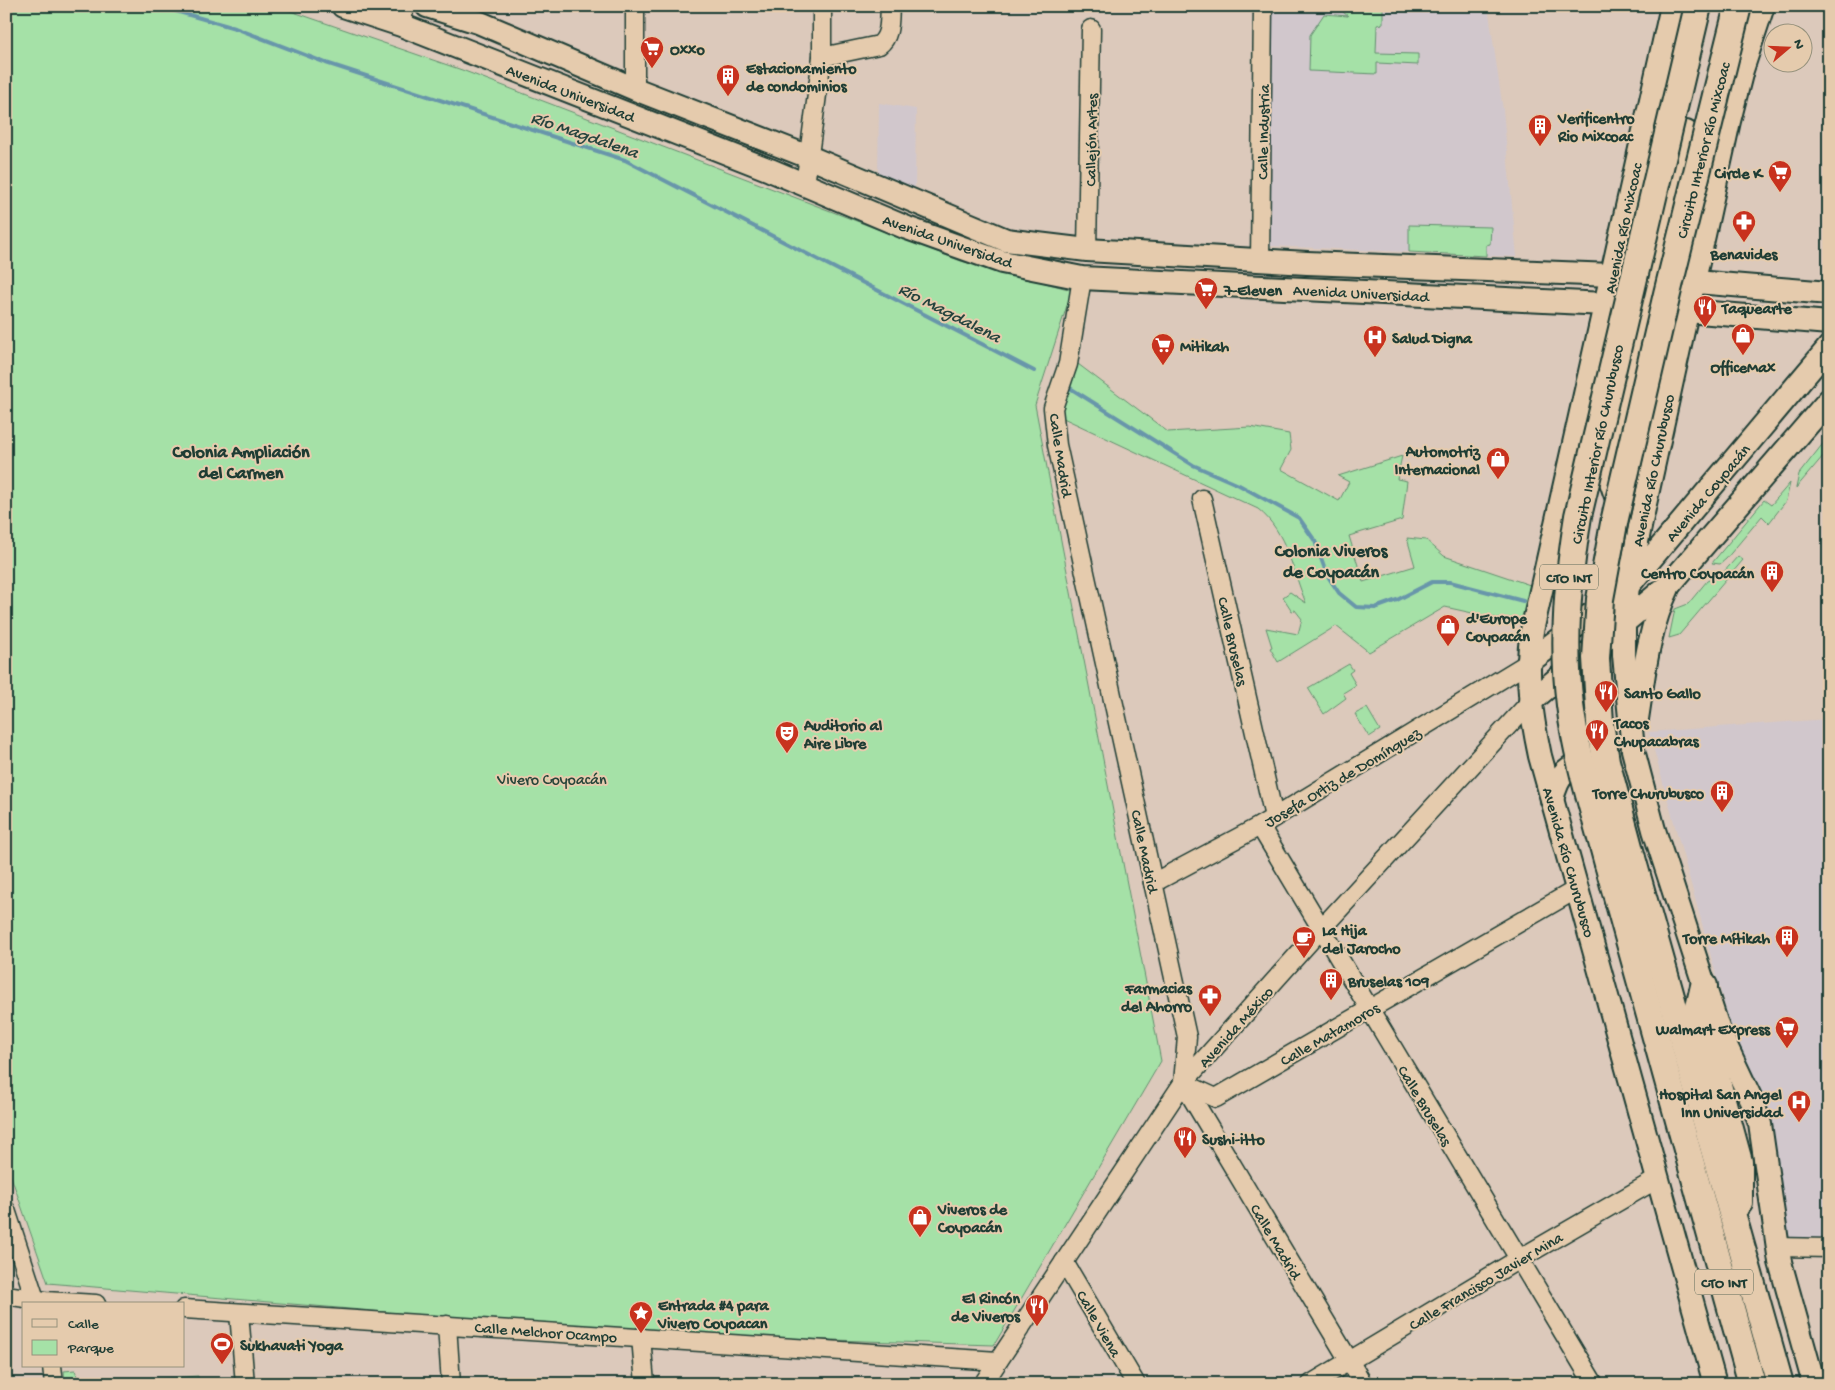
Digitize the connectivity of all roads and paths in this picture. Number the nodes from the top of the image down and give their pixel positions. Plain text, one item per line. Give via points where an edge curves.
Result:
1 (343, 6) edge
2 (427, 6) edge
3 (634, 6) edge
4 (822, 6) edge
5 (890, 6) edge
6 (1263, 6) edge
7 (1672, 6) edge
8 (1698, 6) edge
9 (1738, 6) edge
10 (1763, 6) edge
11 (403, 16) edge
12 (1091, 29) dead end
13 (822, 57) junction
14 (635, 89) junction
15 (1651, 95) junction
16 (1729, 121) junction
17 (1686, 132) junction
18 (776, 145) junction
19 (809, 157) junction
20 (770, 170) junction
21 (805, 185) junction
22 (1087, 250) junction
23 (1260, 259) junction
24 (1082, 278) junction
25 (1694, 280) junction
26 (1642, 289) junction
27 (1829, 293) edge
28 (1606, 304) junction
29 (1688, 310) junction
30 (1829, 323) edge
31 (1829, 347) edge
32 (1829, 400) edge
33 (1202, 499) dead end
34 (1641, 522) junction
35 (1671, 583) junction
36 (1628, 586) junction
37 (1624, 624) junction
38 (1528, 663) junction
39 (1530, 702) junction
40 (1634, 755) junction
41 (1552, 800) junction
42 (1267, 822) junction
43 (1620, 861) junction
44 (1153, 883) junction
45 (1577, 889) junction
46 (1320, 930) junction
47 (1704, 986) junction
48 (1368, 1010) junction
49 (1183, 1083) junction
50 (1659, 1178) junction
51 (6, 1210) edge
52 (1739, 1236) junction
53 (1777, 1247) junction
54 (1829, 1248) edge
55 (1518, 1259) junction
56 (1064, 1262) junction
57 (6, 1295) edge
58 (42, 1301) edge
59 (60, 1302) edge
60 (185, 1309) edge
61 (239, 1313) junction
62 (447, 1324) junction
63 (641, 1338) junction
64 (998, 1361) junction
65 (1349, 1361) junction
66 (52, 1368) edge
67 (54, 1384) edge
68 (245, 1384) edge
69 (451, 1384) edge
70 (646, 1384) edge
71 (983, 1384) edge
72 (1136, 1384) edge
73 (1311, 1384) edge
74 (1363, 1384) edge
75 (1594, 1384) edge
76 (1715, 1384) edge
77 (1752, 1384) edge
78 (1780, 1384) edge
79 (1814, 1384) edge

1 - 11 main road, Avenida Universidad
2 - 14 main road, Avenida Universidad via 478,22
3 - 14 street
4 - 13 street
5 - 13 street via 885,41
6 - 23 street, Calle Industria
7 - 15 main road, Avenida Río Mixcoac / CTO INT
8 - 26 highway, CTO INT, bridge
9 - 26 highway, Circuito Interior Río Mixcoac / CTO INT, bridge
10 - 16 main road
11 - 20 main road, Avenida Universidad
12 - 22 street, Callejón Artes
13 - 19 street
14 - 18 main road, Avenida Universidad
15 - 17 main road via 1657,111 1666,122
15 - 26 main road, Avenida Río Mixcoac / CTO INT
16 - 17 main road via 1711,131
16 - 25 main road
17 - 26 main road
18 - 19 main road, Avenida Universidad
18 - 20 main road
19 - 21 street
19 - 22 main road, Avenida Universidad via 1006,240
20 - 21 main road, Avenida Universidad
21 - 24 main road, Avenida Universidad via 907,228 1002,262
22 - 23 main road, Avenida Universidad
23 - 26 main road, Avenida Universidad
24 - 28 main road, Avenida Universidad
24 - 44 street, Calle Madrid via 1068,364 1053,414 1057,445
25 - 26 main road, Avenida Universidad
25 - 27 main road, Avenida Universidad
25 - 29 main road, Avenida Río Churubusco
26 - 28 main road, Avenida Universidad
26 - 28 main road, Avenida Río Mixcoac / CTO INT
26 - 29 main road, Avenida Universidad
26 - 34 main road via 1611,468 1612,488 1620,506 1627,516
26 - 43 highway, Circuito Interior Río Churubusco / CTO INT, bridge via 1615,518 1596,628 1600,723
26 - 43 highway, Circuito Interior Río Churubusco / CTO INT, bridge via 1578,516 1567,605 1566,661 1579,757
28 - 38 main road, Avenida Río Churubusco / CTO INT via 1534,621
29 - 30 main road, Avenida Universidad
29 - 34 main road, Avenida Río Churubusco
31 - 36 main road, Avenida Coyoacán
32 - 35 main road, Avenida Coyoacán
33 - 42 street, Calle Bruselas via 1265,782
34 - 36 main road, Avenida Río Churubusco
35 - 37 main road, Avenida Coyoacán
35 - 40 main road via 1650,634
36 - 37 main road, Avenida Río Churubusco
36 - 38 main road, Avenida Coyoacán
37 - 39 main road, Avenida Coyoacán
37 - 40 main road, Avenida Río Churubusco via 1624,664
38 - 39 main road, Avenida Río Churubusco / CTO INT
38 - 42 street, Josefa Ortiz de Domínguez
39 - 41 main road, Avenida Río Churubusco / CTO INT
39 - 46 street, Avenida México
40 - 41 main road via 1616,754 1579,761 1562,775
40 - 47 main road, Avenida Río Churubusco via 1654,830
41 - 45 main road, Avenida Río Churubusco / CTO INT
42 - 44 street, Josefa Ortiz de Domínguez
42 - 46 street, Calle Bruselas
43 - 52 highway, Circuito Interior Río Churubusco / CTO INT
43 - 77 highway, Circuito Interior Río Churubusco / CTO INT
44 - 49 street, Calle Madrid via 1187,1037
45 - 48 street, Calle Matamoros
45 - 50 main road, Avenida Río Churubusco / CTO INT
46 - 48 street, Calle Bruselas
46 - 49 street, Avenida México
47 - 52 highway via 1698,1012 1739,1162
47 - 53 main road, Avenida Río Churubusco via 1728,1053 1760,1124
48 - 49 street, Calle Matamoros via 1216,1098
48 - 55 street, Calle Bruselas
49 - 56 street, Avenida México
49 - 65 street, Calle Madrid
50 - 55 street, Calle Francisco Javier Mina
50 - 76 main road, Avenida Río Churubusco / CTO INT
51 - 58 street
52 - 78 highway, Circuito Interior Río Churubusco / CTO INT
53 - 54 street
53 - 79 main road, Avenida Río Churubusco
55 - 65 street, Calle Francisco Javier Mina
55 - 75 street, Calle Bruselas
56 - 64 street, Avenida México
56 - 72 street, Calle Viena
57 - 58 street
58 - 59 street
60 - 61 street, Calle Melchor Ocampo
61 - 62 street, Calle Melchor Ocampo
61 - 68 street
62 - 63 street, Calle Melchor Ocampo
62 - 69 street
63 - 64 street, Calle Melchor Ocampo
63 - 70 street
64 - 71 street, Avenida México
65 - 73 street, Calle Francisco Javier Mina
65 - 74 street, Calle Madrid
66 - 67 street

